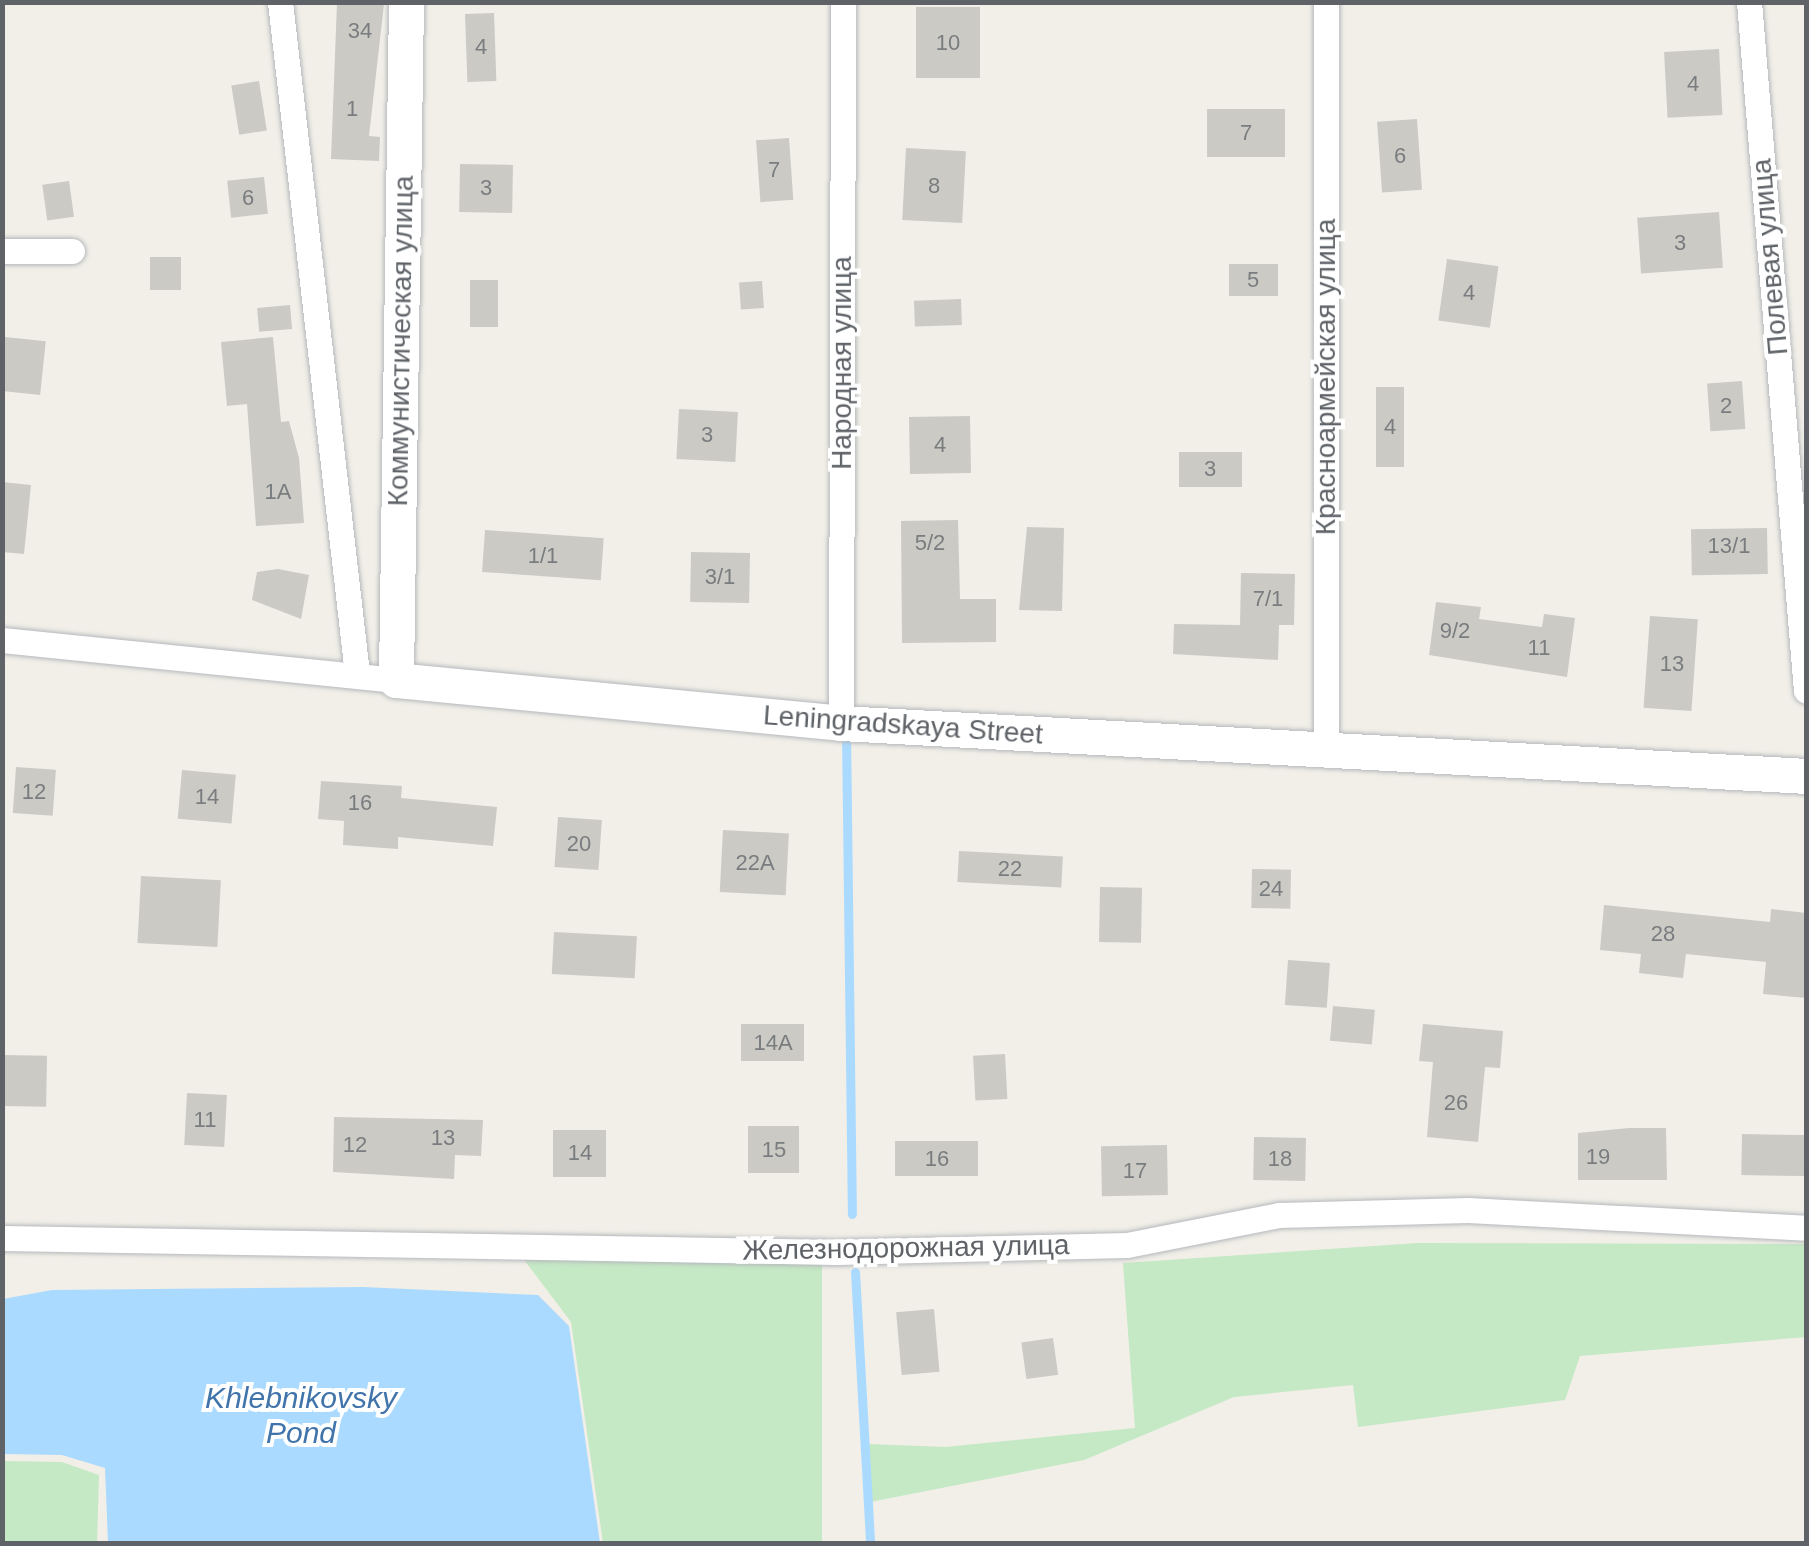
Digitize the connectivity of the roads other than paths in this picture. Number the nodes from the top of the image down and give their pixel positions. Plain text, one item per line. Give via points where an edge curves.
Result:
1 (280, 2) edge
2 (406, 2) edge
3 (843, 2) edge
4 (1326, 2) edge
5 (1749, 2) edge
6 (2, 251) edge
7 (72, 251) dead end
8 (2, 640) edge
9 (357, 674) junction
10 (396, 680) junction
11 (1806, 691) edge
12 (841, 723) junction
13 (1326, 751) junction
14 (1806, 776) edge
15 (1806, 1228) edge
16 (2, 1238) edge

1 - 9 street
2 - 10 street, Коммунистическая улица
3 - 12 street, Народная улица
4 - 13 street, Красноармейская улица
5 - 11 street, Полевая улица
6 - 7 street
8 - 9 street, Leningradskaya Street
9 - 10 street, Leningradskaya Street
10 - 12 street, Leningradskaya Street
12 - 13 street, Leningradskaya Street
13 - 14 street, Leningradskaya Street
15 - 16 street, Железнодорожная улица via 1468,1210 1279,1216 1127,1244 837,1252

